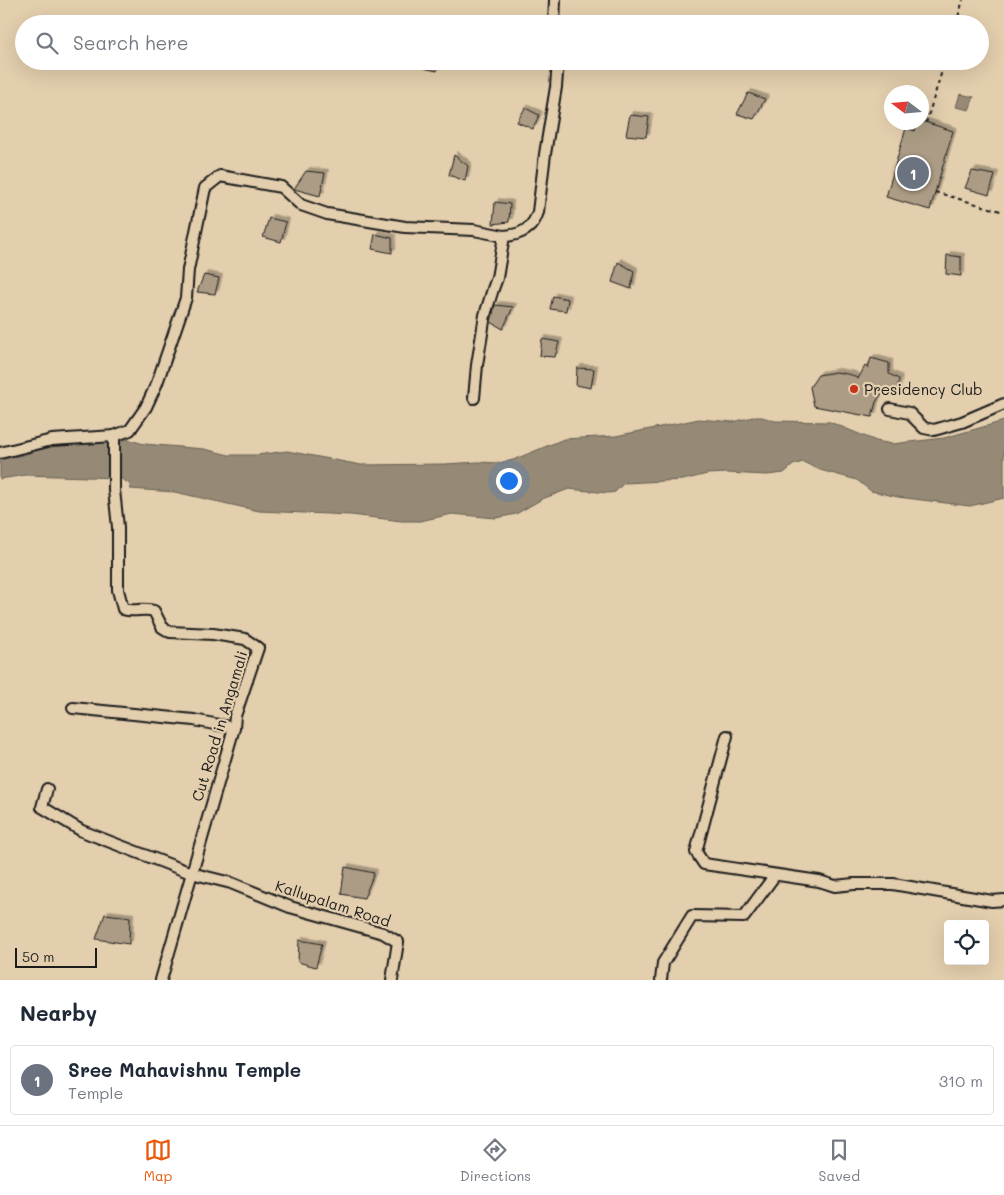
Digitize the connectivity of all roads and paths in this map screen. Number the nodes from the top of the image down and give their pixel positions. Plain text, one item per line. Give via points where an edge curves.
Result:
1 (554, 0) edge
2 (963, 0) edge
3 (554, 15) edge
4 (959, 15) edge
5 (557, 70) edge
6 (942, 70) edge
7 (929, 113) edge
8 (935, 192) dead end
9 (1004, 212) edge
10 (504, 236) junction
11 (474, 398) dead end
12 (1004, 404) edge
13 (890, 409) dead end
14 (114, 436) junction
15 (0, 453) edge
16 (73, 708) dead end
17 (234, 728) junction
18 (728, 736) dead end
19 (47, 788) dead end
20 (191, 873) junction
21 (775, 875) junction
22 (1004, 900) edge
23 (161, 980) edge
24 (392, 980) edge
25 (661, 980) edge

1 - 3 street
2 - 4 path
5 - 10 street via 536,220 525,231
6 - 7 path
8 - 9 path
10 - 11 street via 498,278 485,315
10 - 14 street via 474,230 405,227 327,214 301,205 281,187 220,176 205,188 188,270 186,298 157,384 130,430
12 - 13 street via 934,430 924,428 909,413
14 - 15 street via 52,440
14 - 17 street, Cut Road in Angamali via 118,590 123,609 131,612 147,608 154,611 162,627 170,632 245,639 258,648
16 - 17 street via 194,720
17 - 20 street, Cut Road in Angamali
18 - 21 street via 696,852 704,864
19 - 20 street via 42,807 82,830
20 - 23 street, Cut Road in Angamali
20 - 24 street, Kallupalam Road via 394,938 398,942
21 - 22 street via 835,886 894,884 992,901
21 - 25 street via 744,917 692,916 663,963

